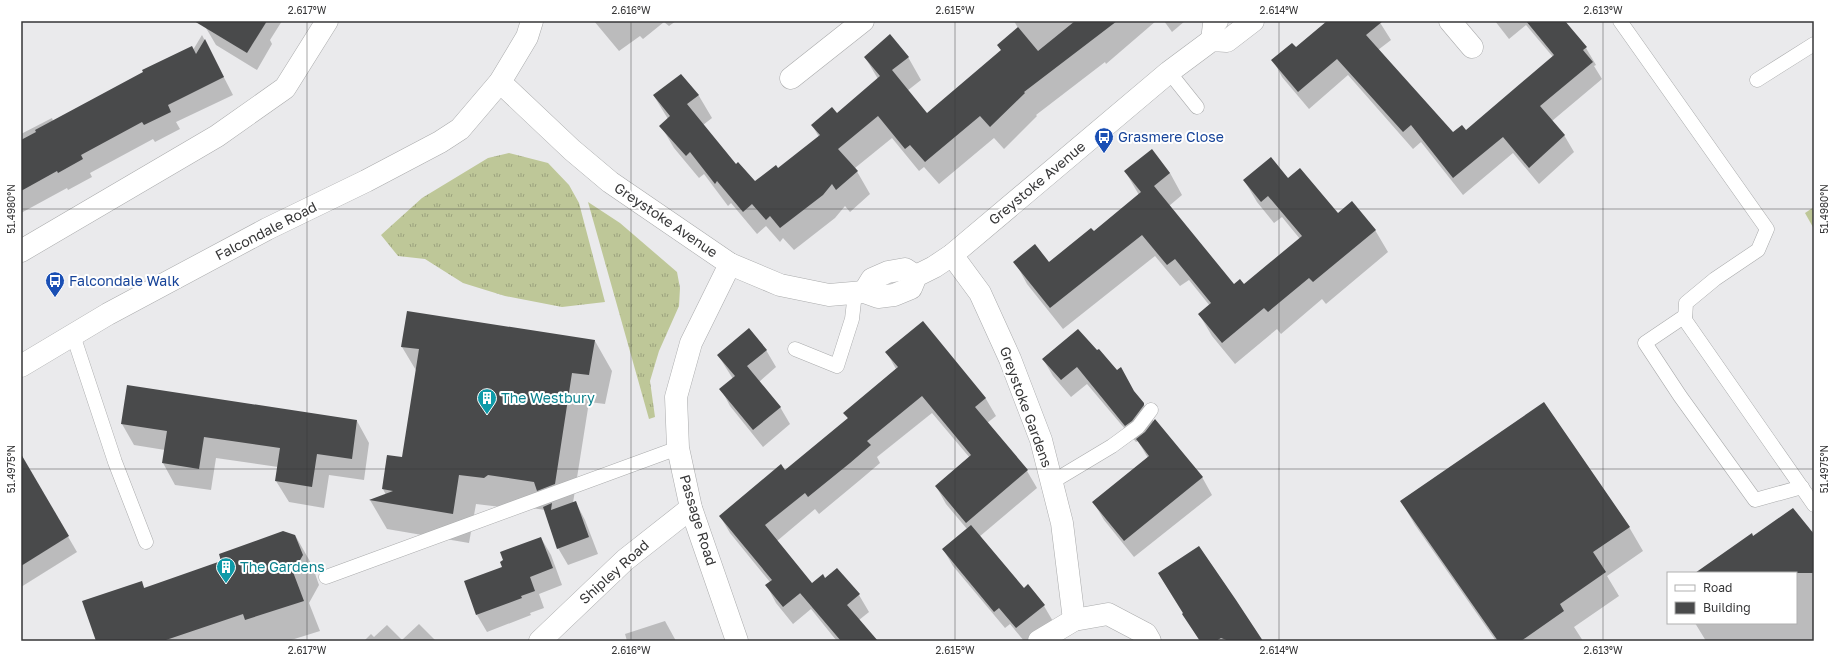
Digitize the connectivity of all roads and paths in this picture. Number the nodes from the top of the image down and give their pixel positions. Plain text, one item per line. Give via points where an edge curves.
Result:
1 (327, 21) edge
2 (532, 21) edge
3 (863, 21) edge
4 (1253, 21) edge
5 (1450, 21) edge
6 (1620, 21) edge
7 (1215, 30) edge
8 (1814, 44) edge
9 (1472, 47) dead end
10 (1169, 72) junction
11 (791, 78) dead end
12 (1757, 80) dead end
13 (500, 82) junction
14 (1197, 107) dead end
15 (21, 251) edge
16 (952, 255) junction
17 (730, 264) junction
18 (860, 293) junction
19 (1685, 316) junction
20 (73, 335) junction
21 (795, 349) dead end
22 (21, 366) edge
23 (1151, 410) dead end
24 (678, 448) junction
25 (1052, 482) junction
26 (1802, 487) junction
27 (1814, 505) edge
28 (691, 508) junction
29 (146, 542) dead end
30 (326, 577) dead end
31 (1074, 620) junction
32 (540, 641) edge
33 (737, 641) edge
34 (1039, 641) edge
35 (1150, 641) edge

1 - 15 street via 285,88 217,136
2 - 13 street via 527,37
3 - 11 street
4 - 7 street, Greystoke Avenue via 1227,42
5 - 9 street
6 - 19 lane via 1768,229 1758,250 1686,302
7 - 10 street, Greystoke Avenue
8 - 12 lane
10 - 14 lane
10 - 16 street, Greystoke Avenue
13 - 17 street, Greystoke Avenue via 610,182
13 - 20 street, Falcondale Road via 460,129 440,142 267,229
16 - 18 street, Greystoke Avenue via 916,276 911,288 894,295 878,297
16 - 25 street, Greystoke Gardens via 980,293 1010,359 1041,440
17 - 18 street, Greystoke Avenue via 780,285 805,291 829,295
17 - 24 street, Passage Road via 691,343 676,397
18 - 21 lane via 837,366
19 - 26 lane via 1685,320
19 - 26 lane via 1645,342 1680,396 1755,500
20 - 22 street, Falcondale Road
20 - 29 lane via 115,462
23 - 25 lane via 1138,427 1112,446
24 - 28 street, Passage Road
24 - 30 lane
25 - 31 street, Greystoke Gardens via 1062,523
26 - 27 lane
28 - 32 street, Shipley Road via 625,560
28 - 33 street, Passage Road
31 - 34 street
31 - 35 street via 1108,614 1146,634

